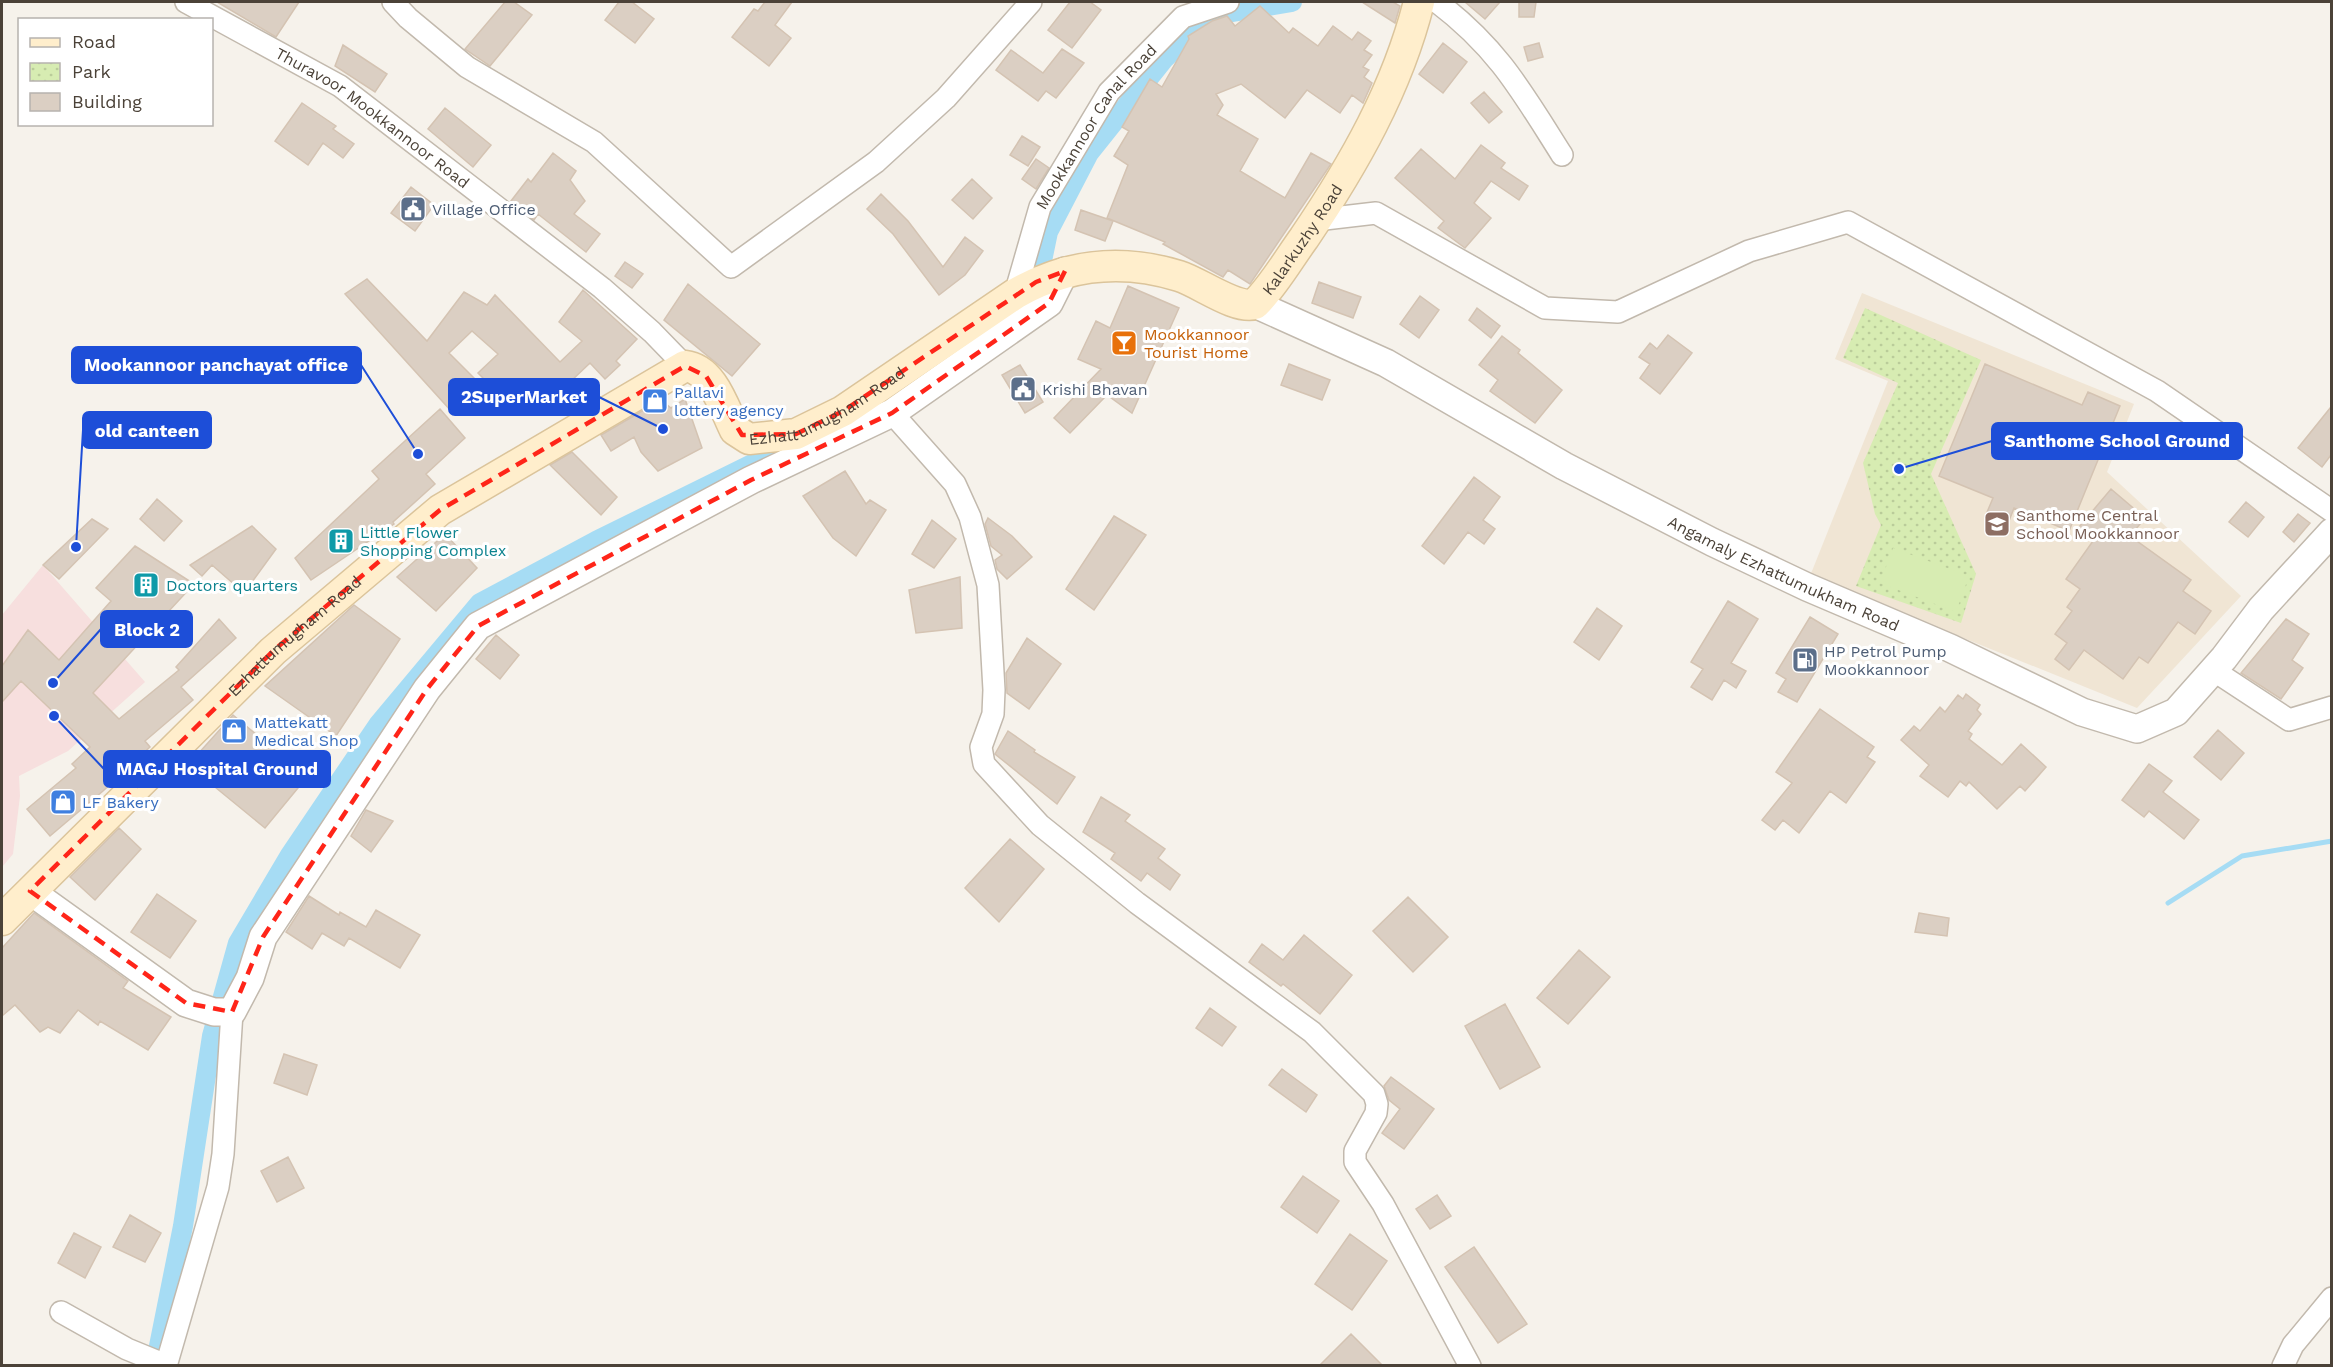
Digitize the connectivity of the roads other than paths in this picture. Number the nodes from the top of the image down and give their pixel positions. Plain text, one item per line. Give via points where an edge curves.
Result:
1 (186, 2) edge
2 (393, 2) edge
3 (1031, 2) edge
4 (1228, 2) edge
5 (1419, 2) edge
6 (1437, 2) edge
7 (1562, 155) dead end
8 (1316, 220) junction
9 (1039, 282) junction
10 (1255, 304) junction
11 (685, 366) junction
12 (892, 413) junction
13 (2331, 511) edge
14 (2331, 532) edge
15 (2213, 670) junction
16 (2331, 707) edge
17 (30, 891) junction
18 (2, 920) edge
19 (224, 1012) junction
20 (2331, 1298) edge
21 (61, 1312) dead end
22 (1462, 1362) edge
23 (165, 1365) edge
24 (2283, 1365) edge

1 - 11 street, Thuravoor Mookkannoor Road via 340,86 602,288
2 - 3 street via 467,68 594,142 731,267 876,162 946,98
4 - 9 street, Mookkannoor Canal Road via 1183,17 1109,92 1040,207
5 - 8 main road, Kalarkuzhy Road via 1409,40 1376,120
6 - 7 street via 1475,32 1503,63
8 - 10 main road, Kalarkuzhy Road
8 - 13 street via 1376,213 1545,308 1618,312 1749,251 1848,222 2157,391
9 - 10 main road, Kalarkuzhy Road via 1103,264 1133,267 1179,276 1243,305
9 - 11 main road, Ezhattumugham Road via 843,411 796,434 749,439 742,435 735,430 706,376 697,367
9 - 12 street via 1049,303
10 - 15 street, Angamaly Ezhattumukham Road via 1386,363 1663,518 2109,722 2137,729 2176,712
11 - 17 main road, Ezhattumugham Road via 440,510 273,651
12 - 19 street via 751,480 477,626 427,689 269,928 250,978
12 - 22 street via 955,484 970,517 988,585 994,690 993,714 981,747 984,764 1040,825 1137,903 1312,1032 1374,1094 1376,1113 1355,1151 1355,1162 1383,1204
14 - 15 street, Angamaly Ezhattumukham Road via 2261,609
15 - 16 street via 2289,720
17 - 18 main road, Ezhattumugham Road
17 - 19 street via 186,1003
19 - 23 street via 223,1154 218,1187
20 - 24 street via 2293,1345
21 - 23 street

